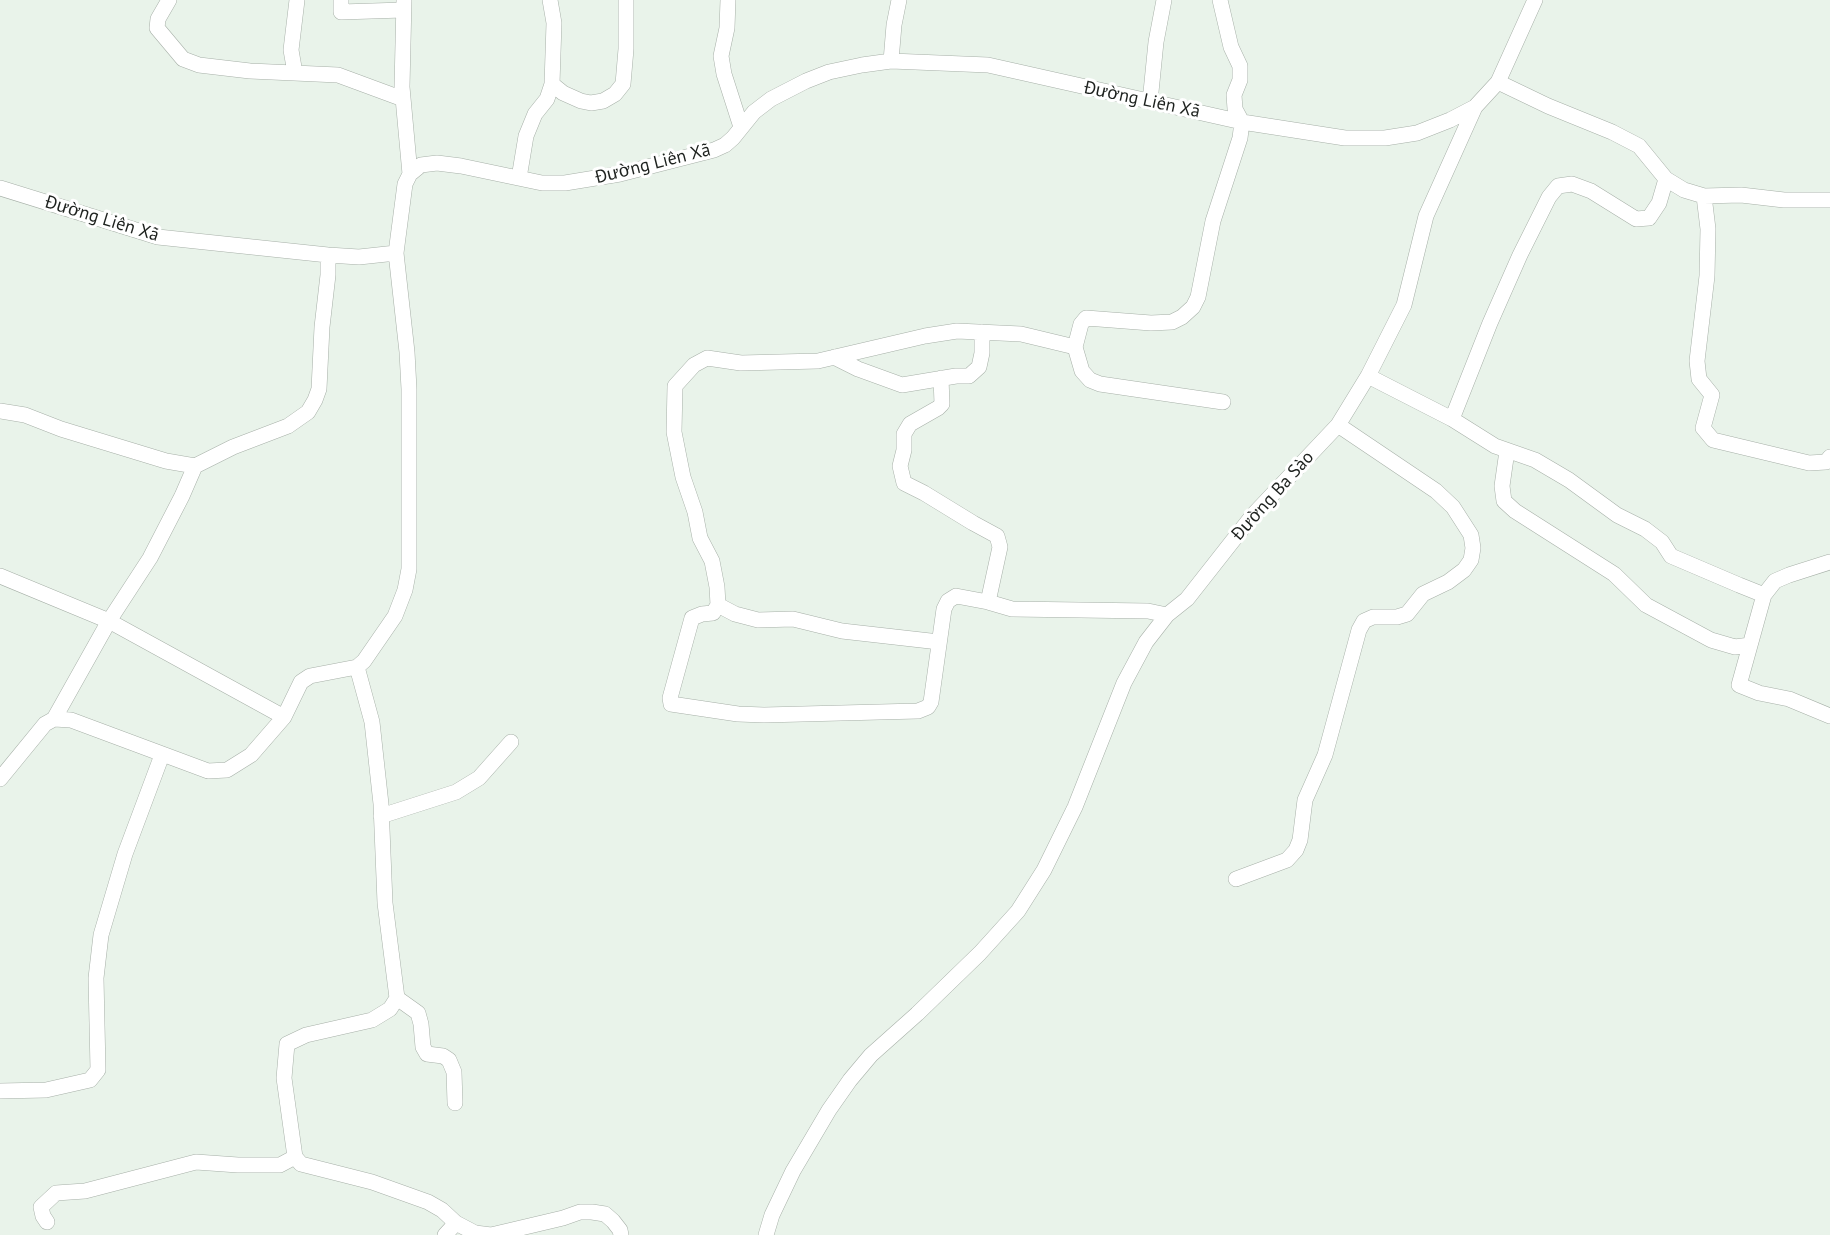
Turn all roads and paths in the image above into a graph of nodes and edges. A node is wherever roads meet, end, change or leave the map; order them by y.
1 (168, 0) edge
2 (297, 0) edge
3 (341, 0) edge
4 (550, 0) edge
5 (626, 0) edge
6 (728, 0) edge
7 (899, 0) edge
8 (1164, 0) edge
9 (1220, 0) edge
10 (1535, 0) edge
11 (404, 5) edge
12 (891, 61) junction
13 (295, 73) junction
14 (1498, 82) junction
15 (552, 84) junction
16 (403, 99) junction
17 (1150, 102) junction
18 (1475, 107) junction
19 (1242, 122) junction
20 (741, 127) junction
21 (410, 174) junction
22 (519, 178) junction
23 (1666, 179) junction
24 (0, 188) edge
25 (1704, 196) junction
26 (1830, 200) edge
27 (396, 253) junction
28 (328, 255) junction
29 (982, 332) junction
30 (1075, 347) junction
31 (834, 357) junction
32 (1368, 376) junction
33 (941, 378) junction
34 (1223, 402) dead end
35 (0, 411) edge
36 (1452, 419) junction
37 (1338, 425) junction
38 (1507, 451) junction
39 (1830, 457) edge
40 (195, 466) junction
41 (1830, 562) edge
42 (0, 576) edge
43 (1764, 594) junction
44 (988, 602) junction
45 (717, 605) junction
46 (1167, 615) junction
47 (109, 621) junction
48 (939, 642) junction
49 (1750, 645) junction
50 (357, 667) junction
51 (1830, 716) edge
52 (284, 717) junction
53 (54, 719) junction
54 (511, 742) dead end
55 (162, 755) junction
56 (0, 779) edge
57 (381, 816) junction
58 (1236, 879) dead end
59 (397, 998) junction
60 (0, 1091) edge
61 (455, 1103) dead end
62 (294, 1157) junction
63 (47, 1222) dead end
64 (456, 1223) junction
65 (445, 1235) edge
66 (621, 1235) edge
67 (766, 1235) edge

1 - 13 street
2 - 13 street
3 - 11 street
4 - 15 street
5 - 15 street
6 - 20 street
7 - 12 street
8 - 17 street
9 - 19 street
10 - 14 street, Đường Liên Xã
11 - 16 street
12 - 17 street, Đường Liên Xã
12 - 20 street, Đường Liên Xã
13 - 16 street
14 - 18 street, Đường Liên Xã
14 - 23 street
15 - 22 street
16 - 21 street
17 - 19 street, Đường Liên Xã
18 - 19 street, Đường Liên Xã
18 - 32 street, Đường Ba Sào
19 - 30 street
20 - 22 street, Đường Liên Xã
21 - 22 street, Đường Liên Xã
21 - 27 street
23 - 25 street
23 - 36 street
24 - 28 street, Đường Liên Xã
25 - 26 street
25 - 39 street
27 - 28 street, Đường Liên Xã
27 - 50 street
28 - 40 street
29 - 30 street
29 - 31 street
29 - 33 street
30 - 34 street
31 - 33 street
31 - 45 street
32 - 36 street
32 - 37 street, Đường Ba Sào
33 - 44 street
35 - 40 street
36 - 38 street
37 - 46 street, Đường Ba Sào
37 - 58 street
38 - 43 street
38 - 49 street
40 - 47 street
41 - 43 street
42 - 47 street
43 - 49 street
44 - 46 street
44 - 48 street
45 - 48 street
45 - 48 street
46 - 67 street, Đường Ba Sào
47 - 52 street
47 - 53 street
49 - 51 street
50 - 52 street
50 - 57 street
52 - 55 street
53 - 55 street
53 - 56 street
54 - 57 street
55 - 60 street
57 - 59 street
59 - 61 street
59 - 62 street
62 - 63 street
62 - 64 street
64 - 65 street
64 - 66 street

